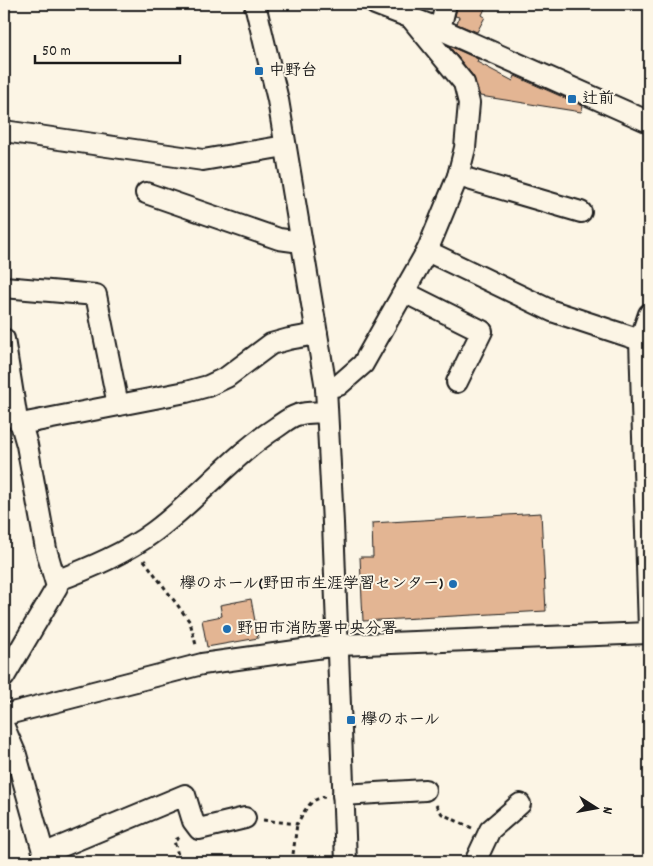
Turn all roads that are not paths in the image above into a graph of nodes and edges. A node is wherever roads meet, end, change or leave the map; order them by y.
1 (255, 4) edge
2 (375, 4) edge
3 (446, 4) edge
4 (410, 17) junction
5 (440, 29) junction
6 (649, 122) edge
7 (4, 131) edge
8 (285, 146) junction
9 (458, 176) junction
10 (146, 193) dead end
11 (581, 212) dead end
12 (301, 242) junction
13 (427, 250) junction
14 (4, 287) edge
15 (404, 292) junction
16 (649, 314) edge
17 (317, 334) junction
18 (4, 339) edge
19 (645, 341) edge
20 (457, 382) dead end
21 (326, 388) junction
22 (118, 405) junction
23 (327, 413) junction
24 (14, 423) edge
25 (647, 456) edge
26 (56, 581) junction
27 (649, 629) edge
28 (649, 633) edge
29 (338, 645) junction
30 (4, 677) edge
31 (4, 715) edge
32 (4, 727) edge
33 (425, 790) road end
34 (343, 795) junction
35 (520, 804) dead end
36 (244, 818) road end
37 (45, 858) edge
38 (346, 862) edge
39 (475, 862) edge

1 - 8 street
2 - 4 street
3 - 5 street
4 - 5 street
4 - 9 street
5 - 6 street
7 - 8 street
8 - 12 street
9 - 11 street
9 - 13 street
10 - 12 street
12 - 17 street
13 - 15 street
13 - 19 street
14 - 22 street
15 - 20 street
15 - 21 street
16 - 19 street
17 - 21 street
17 - 22 street
18 - 24 street
19 - 25 street
21 - 23 street
22 - 24 street
23 - 26 street
23 - 29 street
24 - 26 street
25 - 27 street
26 - 30 street
28 - 29 street
29 - 31 street
29 - 34 street
32 - 37 street
33 - 34 street
34 - 38 street
35 - 39 street
36 - 37 street

